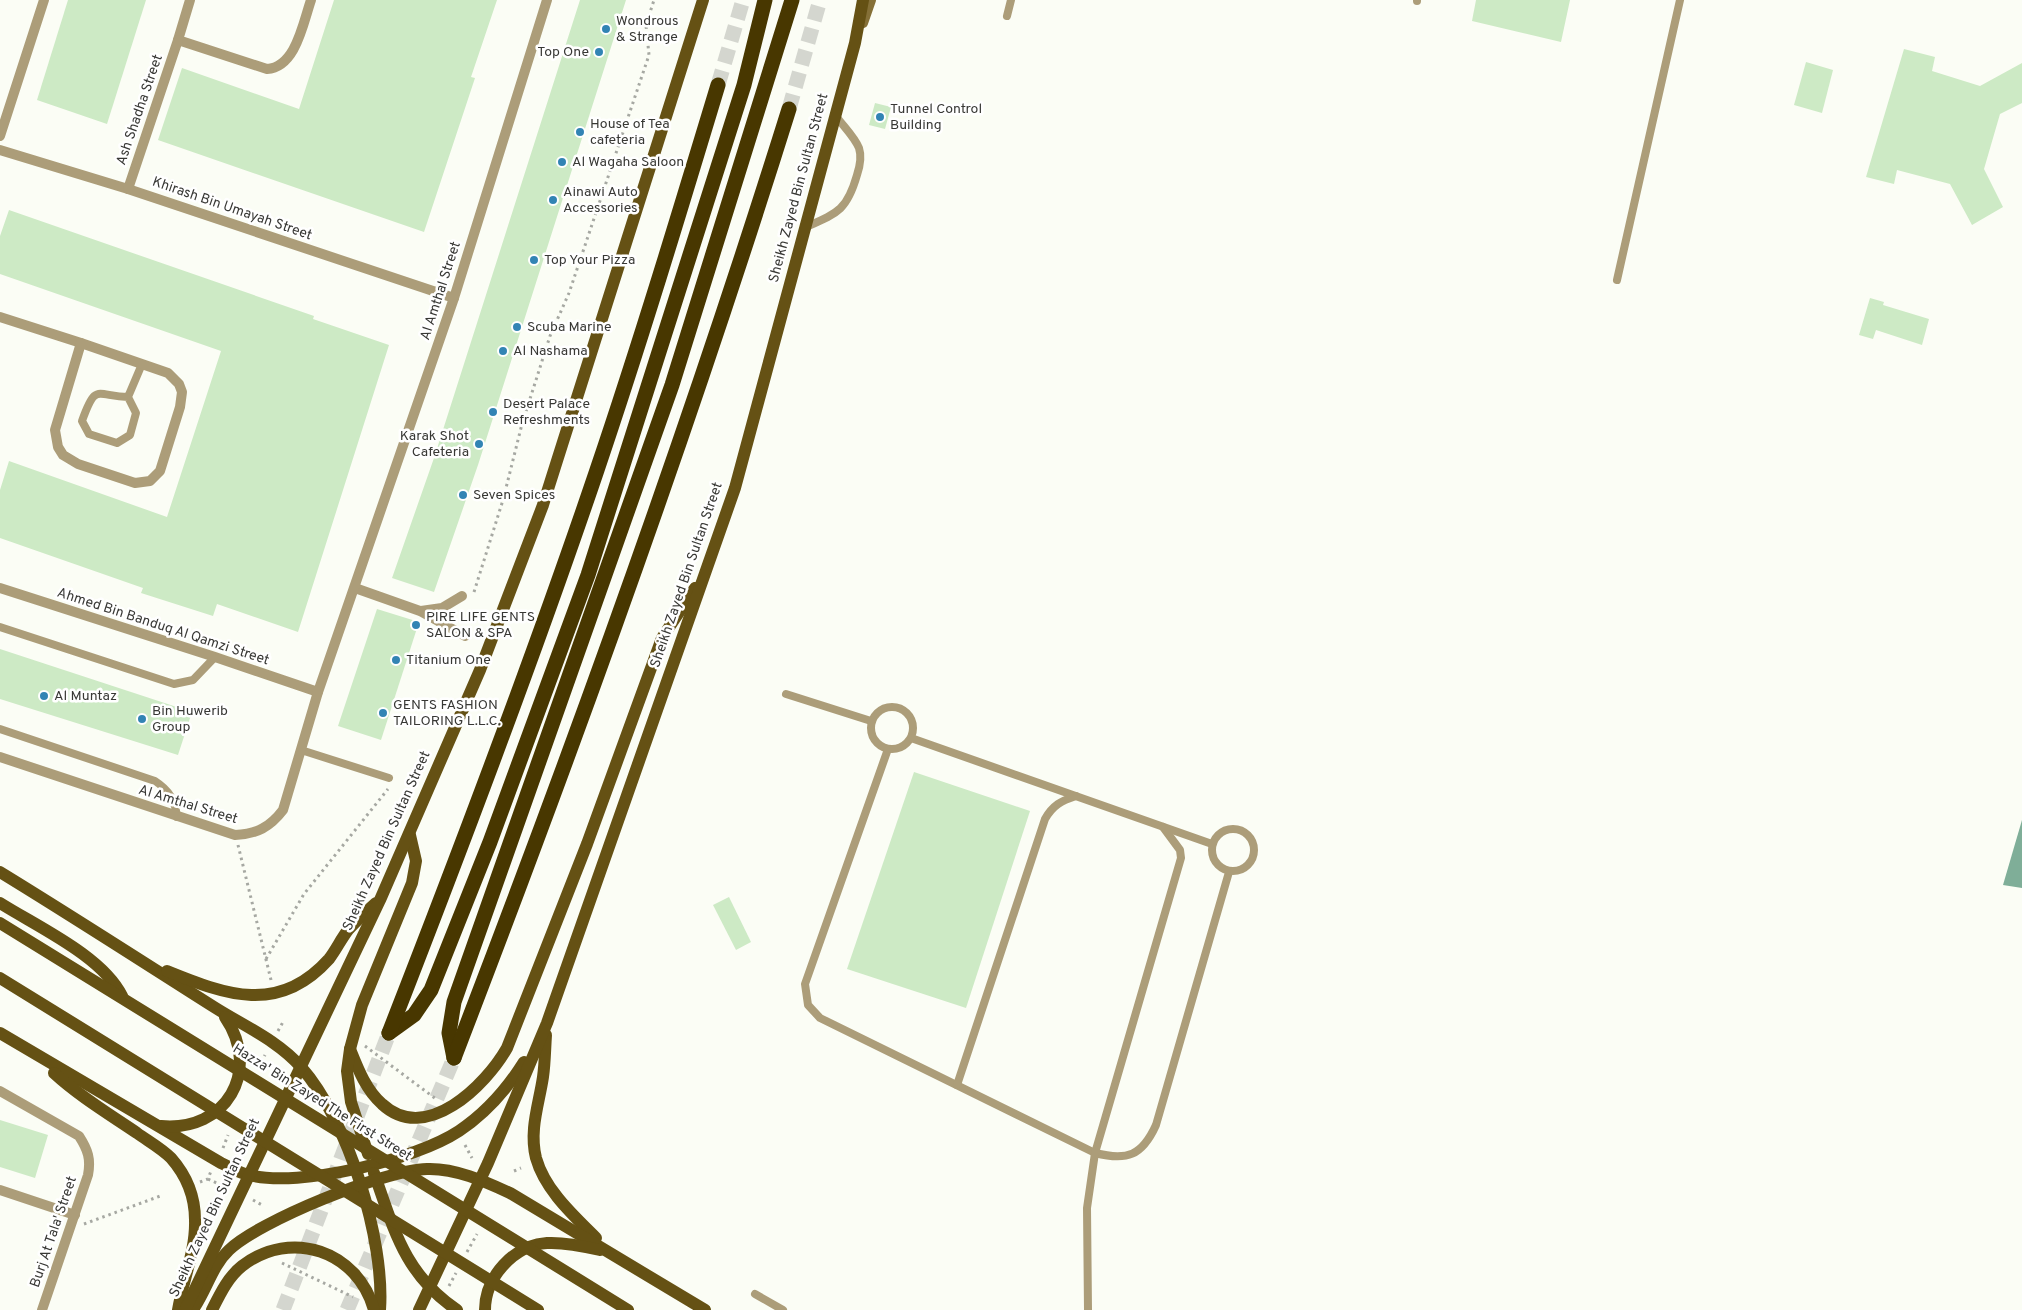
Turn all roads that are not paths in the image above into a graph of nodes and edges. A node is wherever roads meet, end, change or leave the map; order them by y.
1 (190, 0) edge
2 (311, 0) edge
3 (547, 0) edge
4 (703, 0) edge
5 (766, 0) edge
6 (792, 0) edge
7 (863, 0) edge
8 (871, 0) edge
9 (1011, 0) edge
10 (1680, 0) edge
11 (42, 1) edge
12 (1007, 16) dead end
13 (178, 40) junction
14 (855, 43) junction
15 (718, 85) tunnel mouth
16 (789, 108) tunnel mouth
17 (836, 116) junction
18 (0, 136) edge
19 (0, 150) edge
20 (128, 189) junction
21 (806, 227) junction
22 (1617, 280) dead end
23 (454, 298) junction
24 (0, 316) edge
25 (81, 343) junction
26 (142, 364) junction
27 (128, 397) junction
28 (706, 572) junction
29 (0, 588) edge
30 (355, 588) junction
31 (465, 595) road end
32 (420, 611) junction
33 (0, 627) edge
34 (466, 636) dead end
35 (215, 657) junction
36 (318, 692) junction
37 (786, 694) dead end
38 (871, 721) junction
39 (0, 729) edge
40 (911, 738) junction
41 (888, 749) junction
42 (301, 750) junction
43 (0, 757) edge
44 (389, 778) road end
45 (1076, 796) junction
46 (177, 817) junction
47 (1163, 827) junction
48 (410, 835) junction
49 (1212, 844) junction
50 (0, 872) edge
51 (1229, 872) junction
52 (380, 900) junction
53 (0, 903) edge
54 (0, 922) edge
55 (139, 959) junction
56 (0, 978) edge
57 (122, 996) junction
58 (223, 1013) junction
59 (547, 1023) junction
60 (0, 1033) edge
61 (350, 1049) junction
62 (36, 1056) junction
63 (300, 1066) junction
64 (957, 1085) junction
65 (0, 1091) edge
66 (156, 1126) junction
67 (1095, 1153) junction
68 (372, 1165) junction
69 (356, 1167) junction
70 (248, 1175) junction
71 (481, 1179) junction
72 (377, 1180) junction
73 (361, 1185) junction
74 (0, 1190) edge
75 (75, 1215) junction
76 (610, 1252) junction
77 (429, 1289) junction
78 (755, 1294) dead end
79 (42, 1310) edge
80 (178, 1310) edge
81 (185, 1310) edge
82 (192, 1310) edge
83 (212, 1310) edge
84 (374, 1310) edge
85 (380, 1310) edge
86 (419, 1310) edge
87 (457, 1310) edge
88 (485, 1310) edge
89 (538, 1310) edge
90 (628, 1310) edge
91 (705, 1310) edge
92 (783, 1310) edge
93 (1088, 1310) edge

1 - 13 street, Ash Shadha Street
2 - 13 street
3 - 23 street, Al Amthal Street
4 - 48 main road, Sheikh Zayed Bin Sultan Street
5 - 15 highway
6 - 16 highway
7 - 14 main road, Sheikh Zayed Bin Sultan Street
8 - 14 main road
9 - 12 lane
10 - 22 lane
11 - 18 street
13 - 20 street, Ash Shadha Street
14 - 17 main road, Sheikh Zayed Bin Sultan Street
17 - 21 main road, Sheikh Zayed Bin Sultan Street
17 - 21 lane
19 - 20 street, Khirash Bin Umayah Street
20 - 23 street, Khirash Bin Umayah Street
21 - 28 main road, Sheikh Zayed Bin Sultan Street
23 - 30 street, Al Amthal Street
24 - 25 street
25 - 26 street
25 - 26 street
26 - 27 lane
27 - 27 lane
28 - 59 main road, Sheikh Zayed Bin Sultan Street
28 - 61 main road
29 - 35 street, Ahmed Bin Banduq Al Qamzi Street
30 - 32 street
30 - 36 street, Al Amthal Street
31 - 32 street
32 - 34 street
33 - 35 lane
35 - 36 street, Ahmed Bin Banduq Al Qamzi Street
36 - 42 street, Al Amthal Street
37 - 38 lane
38 - 40 lane
38 - 41 lane
39 - 46 lane
40 - 41 lane
40 - 45 lane
41 - 64 lane
42 - 44 lane
42 - 46 street, Al Amthal Street
43 - 46 street, Al Amthal Street
45 - 47 lane
45 - 64 lane
47 - 49 lane
47 - 67 lane
48 - 52 main road, Sheikh Zayed Bin Sultan Street
48 - 61 main road
49 - 51 lane
49 - 51 lane
50 - 55 main road
51 - 67 lane
52 - 55 main road
52 - 63 main road, Sheikh Zayed Bin Sultan Street
53 - 57 main road
54 - 57 main road, Hazza' Bin Zayed The First Street, bridge
55 - 58 main road
56 - 89 main road, bridge
57 - 90 main road, Hazza' Bin Zayed The First Street, bridge
58 - 63 main road
58 - 66 main road
59 - 68 main road
59 - 71 main road, Sheikh Zayed Bin Sultan Street
59 - 76 main road
60 - 62 main road
61 - 68 main road
62 - 66 main road
62 - 80 main road
63 - 69 main road
63 - 70 main road, Sheikh Zayed Bin Sultan Street
64 - 67 lane
65 - 75 street, Burj At Tala' Street
66 - 70 main road
67 - 93 lane
68 - 69 main road
68 - 72 main road
69 - 70 main road
69 - 73 main road
70 - 81 main road, Sheikh Zayed Bin Sultan Street
71 - 72 main road
71 - 76 main road
71 - 77 main road, Sheikh Zayed Bin Sultan Street
72 - 73 main road
72 - 77 main road
73 - 82 main road
73 - 85 main road
74 - 75 street
75 - 79 street, Burj At Tala' Street
76 - 88 main road
76 - 91 main road
77 - 86 main road, Sheikh Zayed Bin Sultan Street
77 - 87 main road
78 - 92 lane
83 - 84 main road

